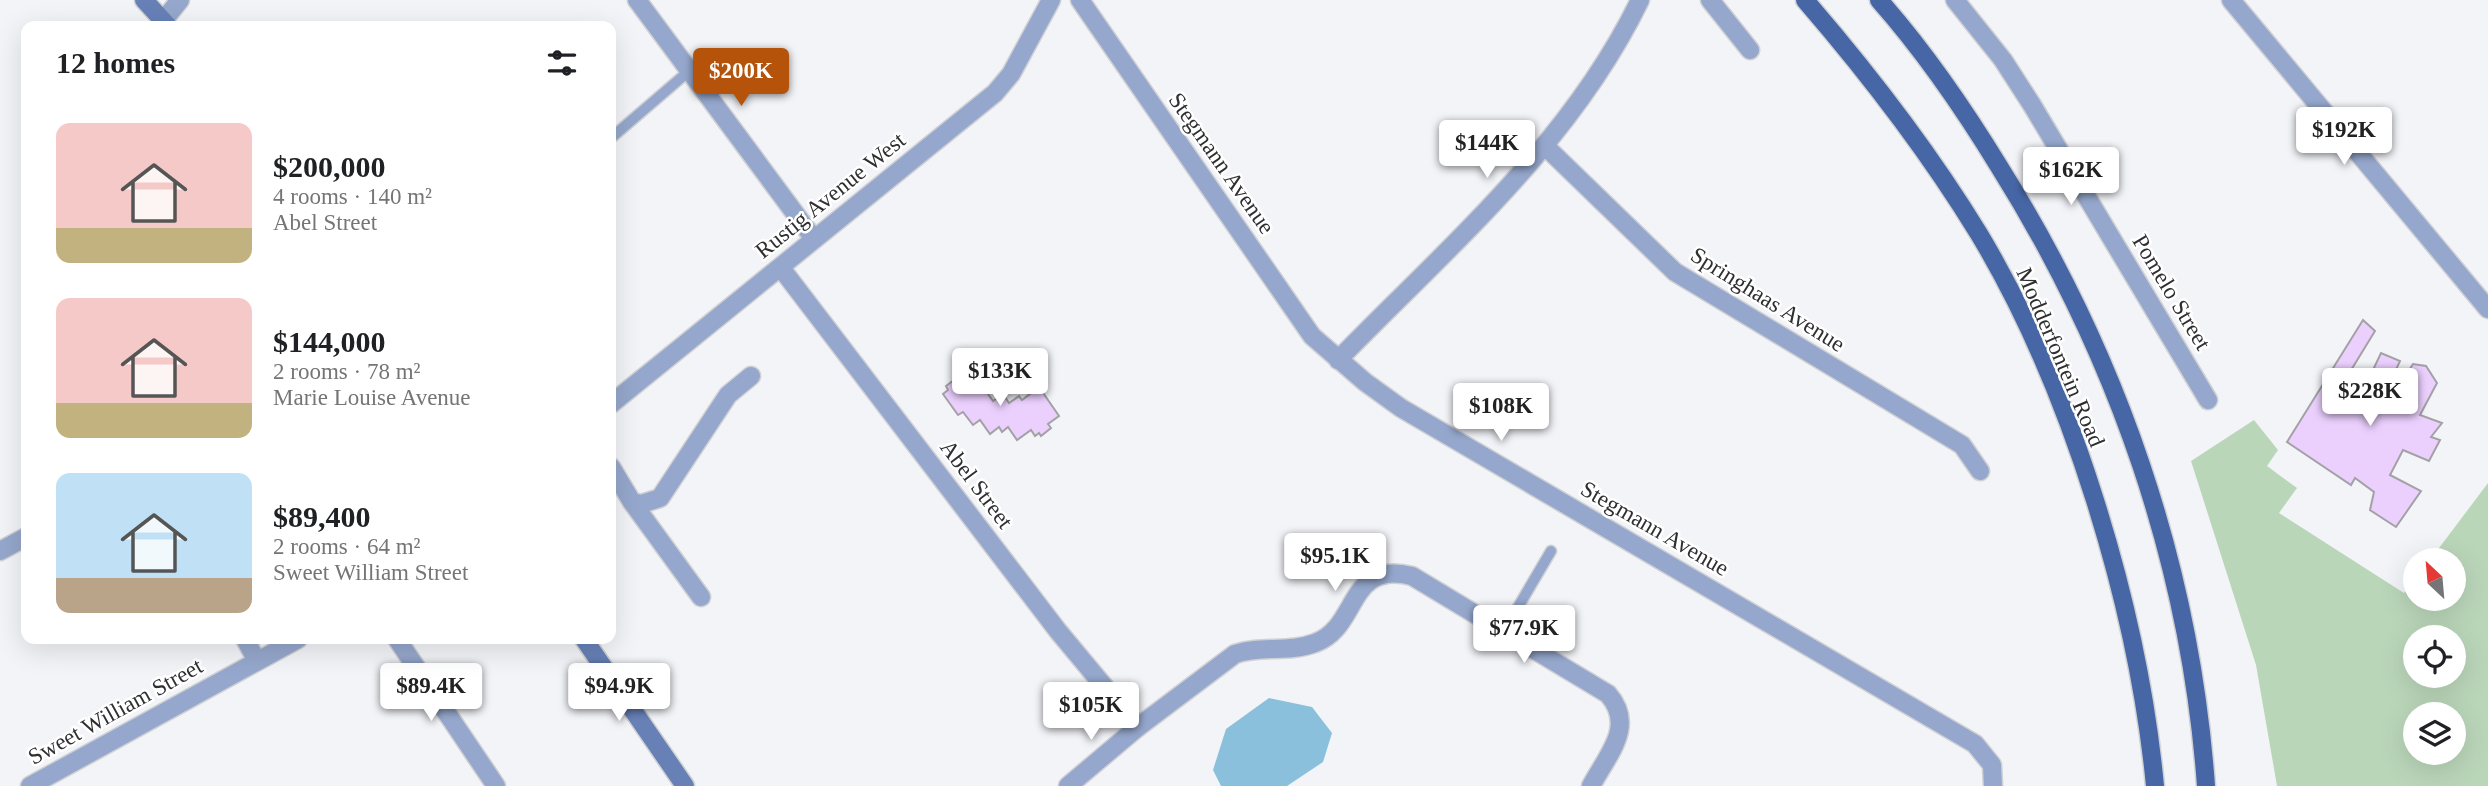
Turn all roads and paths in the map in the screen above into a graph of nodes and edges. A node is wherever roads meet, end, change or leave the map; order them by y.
1 (144, 0) edge
2 (180, 0) edge
3 (637, 0) edge
4 (1051, 0) edge
5 (1080, 0) edge
6 (1640, 0) edge
7 (1710, 0) edge
8 (1805, 0) edge
9 (1879, 0) edge
10 (1955, 0) edge
11 (2231, 0) edge
12 (163, 21) edge
13 (168, 21) edge
14 (1750, 50) dead end
15 (689, 71) junction
16 (616, 134) edge
17 (1546, 147) junction
18 (814, 239) junction
19 (781, 268) junction
20 (2488, 309) edge
21 (1338, 360) junction
22 (751, 376) dead end
23 (616, 400) edge
24 (2208, 400) dead end
25 (1980, 471) dead end
26 (616, 475) edge
27 (632, 502) junction
28 (21, 540) edge
29 (0, 551) edge
30 (1551, 551) dead end
31 (701, 597) dead end
32 (1504, 631) junction
33 (248, 644) edge
34 (289, 644) edge
35 (400, 644) edge
36 (587, 644) edge
37 (257, 661) junction
38 (1138, 727) junction
39 (1993, 782) edge
40 (493, 785) edge
41 (30, 786) edge
42 (685, 786) edge
43 (1068, 786) edge
44 (1591, 786) edge
45 (2155, 786) edge
46 (2206, 786) edge

1 - 12 street
2 - 13 street
3 - 15 street
4 - 18 street, Rustig Avenue West
5 - 21 street, Stegmann Avenue
6 - 17 street
7 - 14 street
8 - 45 main road, Modderfontein Road
9 - 46 main road, Modderfontein Road
10 - 24 street, Pomelo Street
11 - 20 street
15 - 16 lane
15 - 18 street
17 - 21 street
17 - 25 street, Springhaas Avenue
18 - 19 street, Rustig Avenue West
19 - 23 street, Rustig Avenue West
19 - 38 street, Abel Street
21 - 39 street, Stegmann Avenue
22 - 27 street
26 - 27 street
27 - 31 street
28 - 29 street
30 - 32 lane
32 - 38 street
32 - 44 street
33 - 37 street
34 - 37 street, Sweet William Street
35 - 40 street
36 - 42 street
37 - 41 street, Sweet William Street
38 - 43 street

